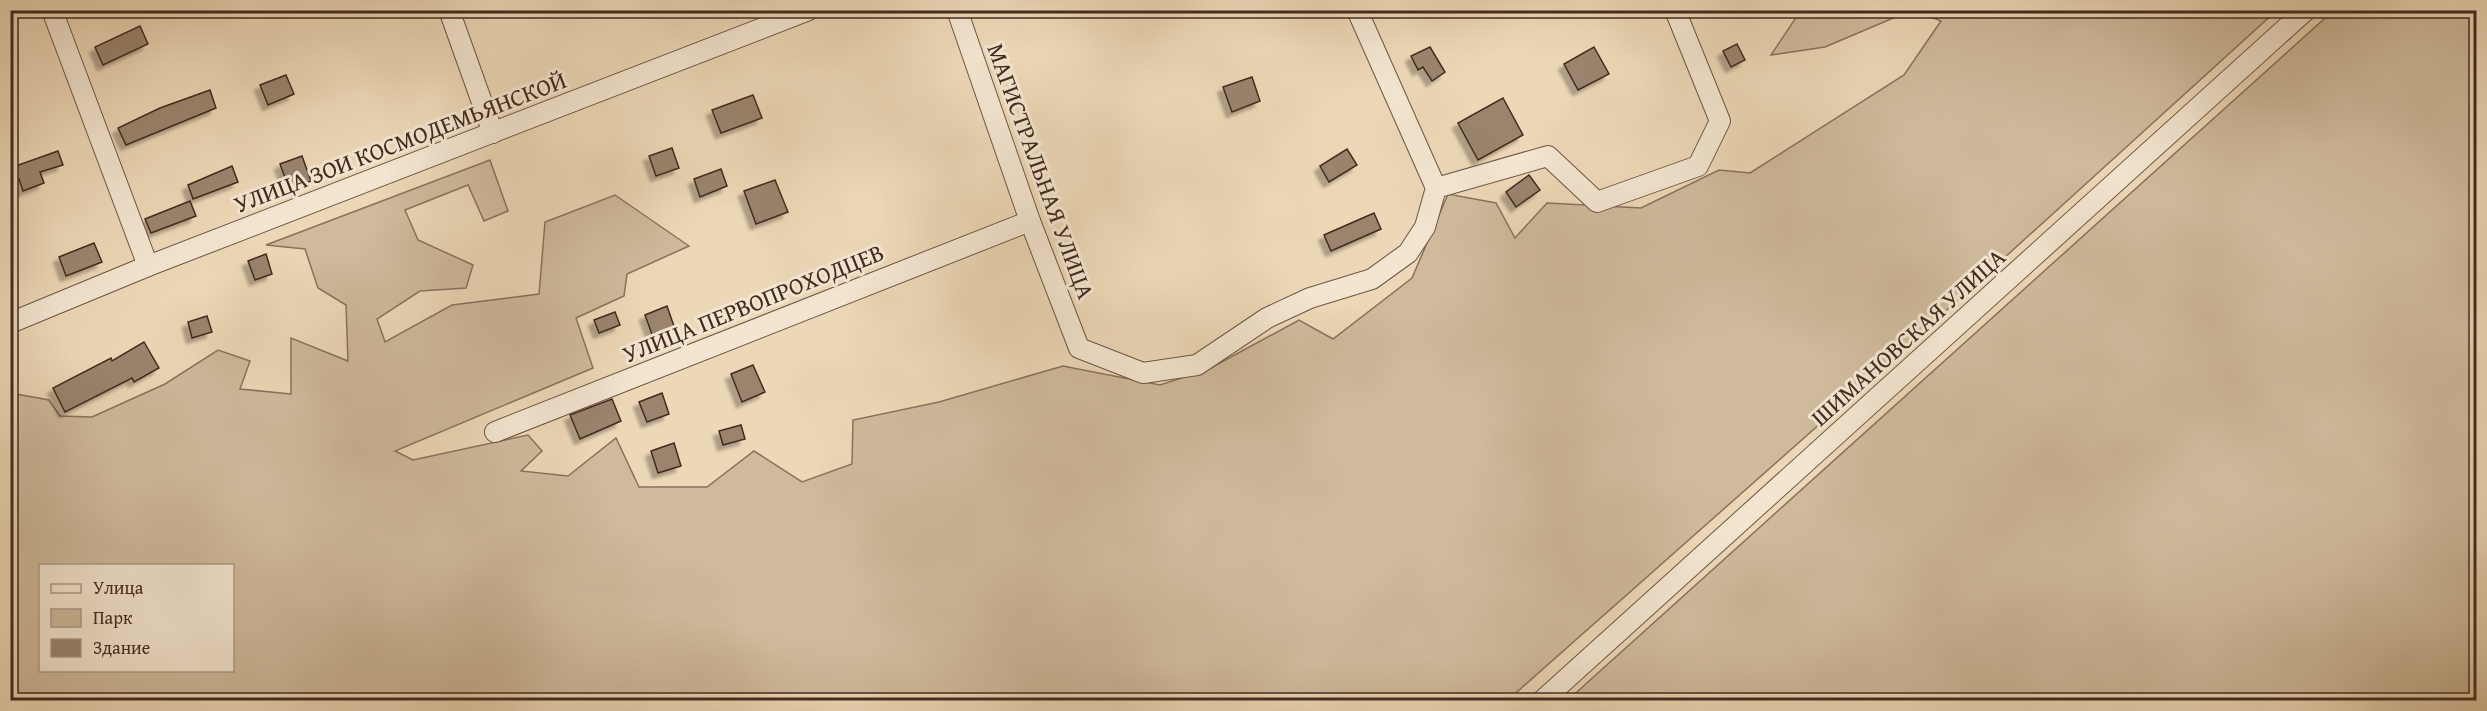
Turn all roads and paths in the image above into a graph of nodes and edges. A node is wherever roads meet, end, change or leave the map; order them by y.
1 (52, 10) edge
2 (449, 10) edge
3 (809, 10) edge
4 (957, 10) edge
5 (1357, 10) edge
6 (1675, 10) edge
7 (2306, 10) edge
8 (493, 133) junction
9 (1436, 188) junction
10 (1030, 221) junction
11 (148, 266) junction
12 (10, 323) edge
13 (495, 432) dead end
14 (1544, 700) edge

1 - 11 street
2 - 8 street
3 - 8 street, УЛИЦА ЗОИ КОСМОДЕМЬЯНСКОЙ
4 - 10 street, МАГИСТРАЛЬНАЯ УЛИЦА
5 - 9 street
6 - 9 street
7 - 14 street, ШИМАНОВСКАЯ УЛИЦА
8 - 11 street, УЛИЦА ЗОИ КОСМОДЕМЬЯНСКОЙ
9 - 10 street, МАГИСТРАЛЬНАЯ УЛИЦА
10 - 13 street, УЛИЦА ПЕРВОПРОХОДЦЕВ
11 - 12 street, УЛИЦА ЗОИ КОСМОДЕМЬЯНСКОЙ

